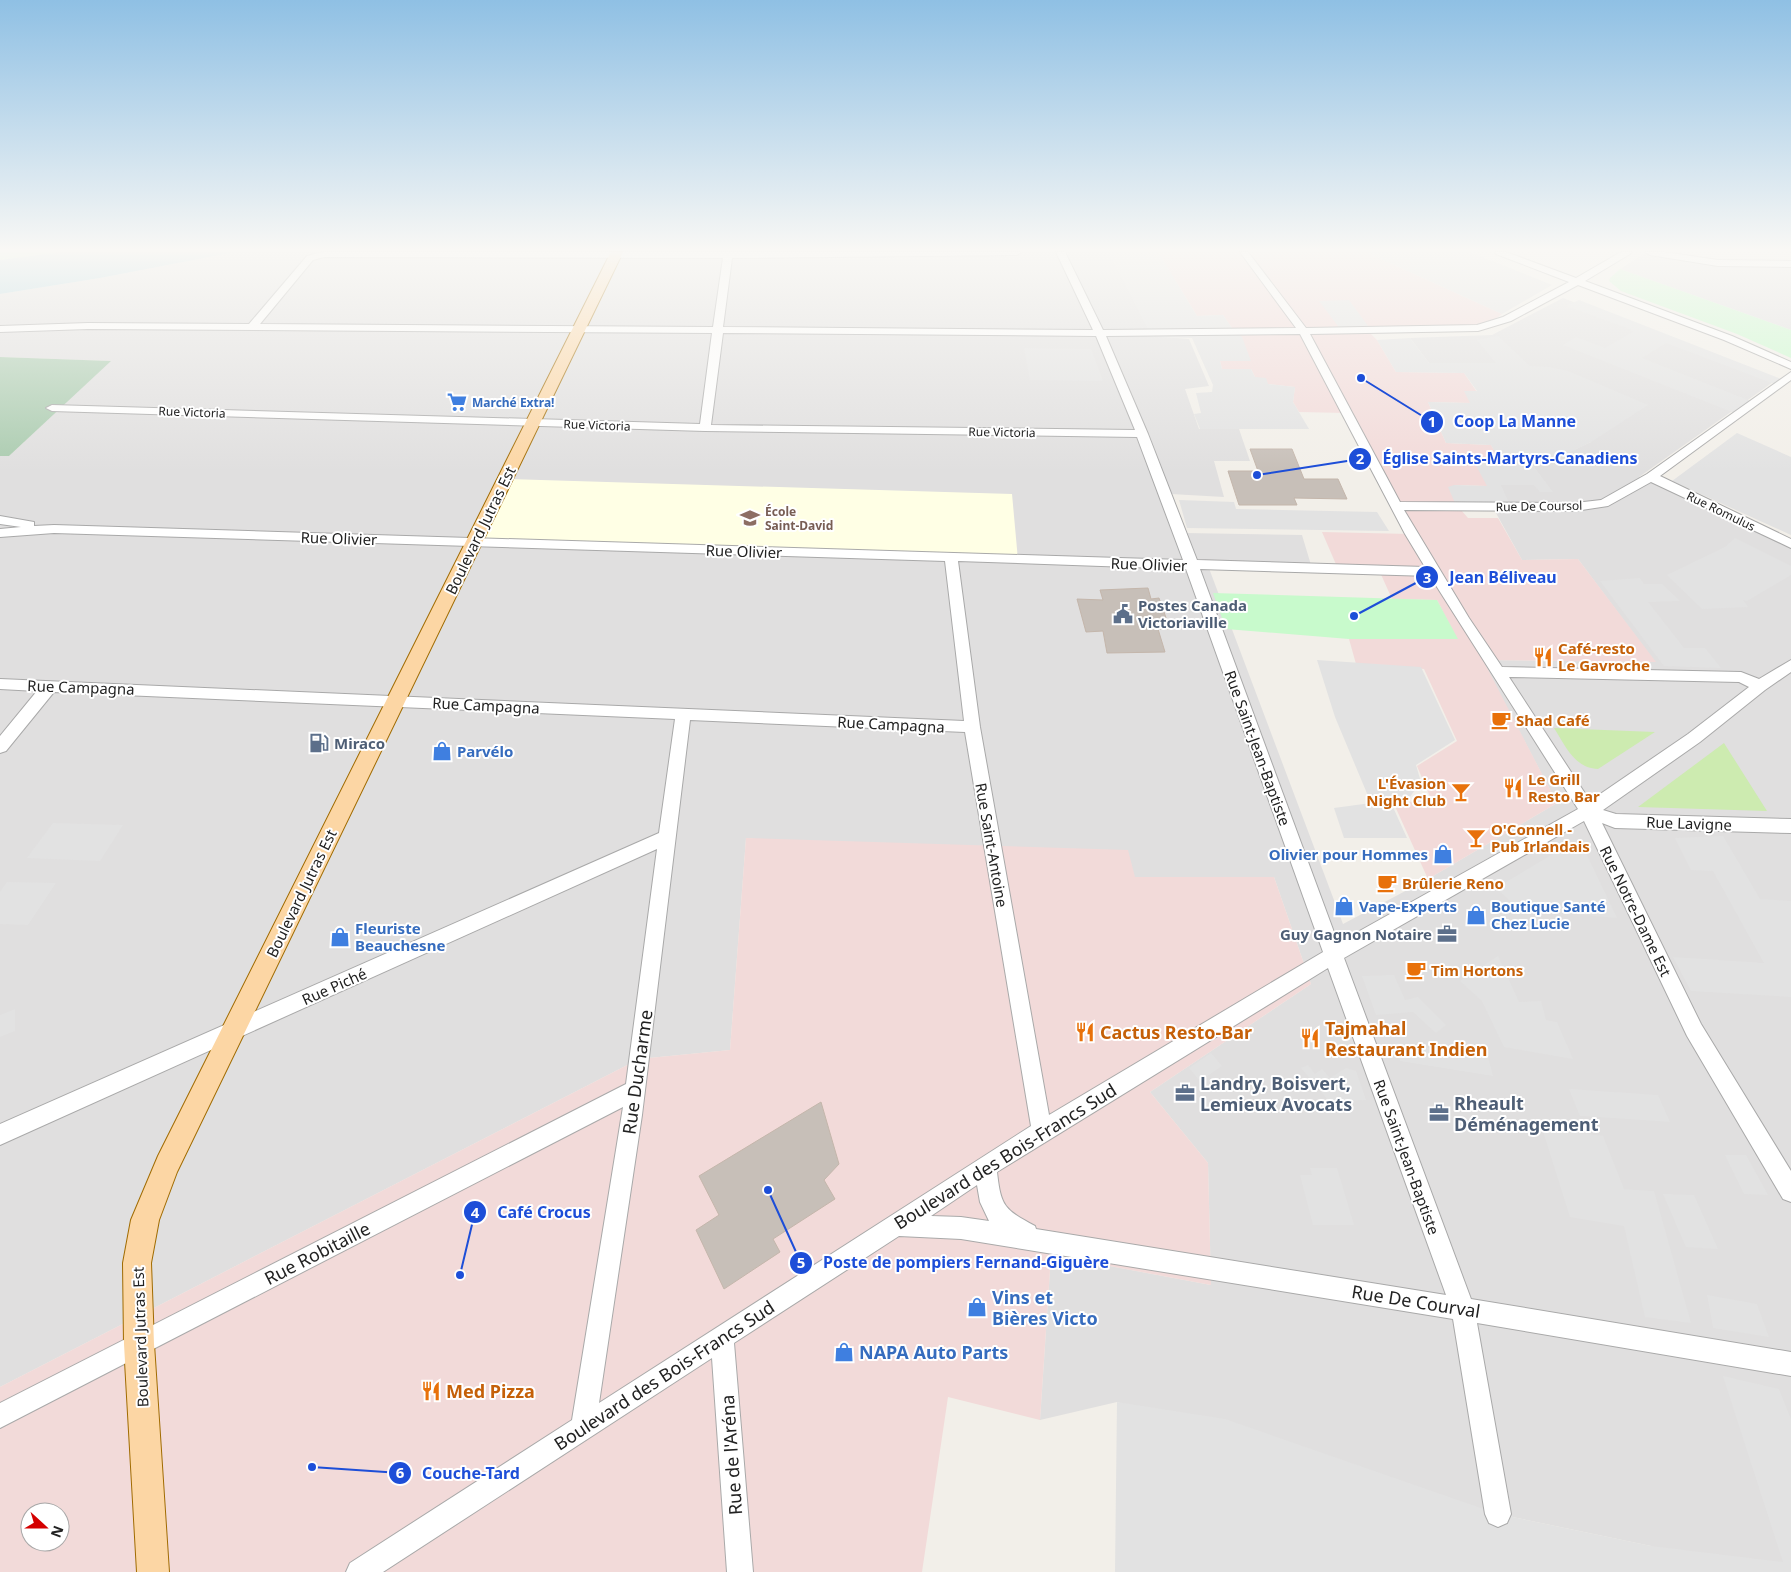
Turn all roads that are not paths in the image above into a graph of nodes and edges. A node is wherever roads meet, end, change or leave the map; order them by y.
1 (719, 325) edge
2 (1096, 325) edge
3 (1299, 325) edge
4 (1490, 325) edge
5 (1695, 325) edge
6 (252, 327) joint
7 (0, 328) edge
8 (579, 328) junction
9 (718, 330) junction
10 (1303, 331) junction
11 (1100, 333) junction
12 (1791, 366) edge
13 (1791, 375) edge
14 (52, 408) dead end
15 (532, 423) junction
16 (705, 428) junction
17 (1142, 434) junction
18 (1651, 478) junction
19 (1396, 506) junction
20 (0, 520) edge
21 (54, 529) junction
22 (0, 533) edge
23 (474, 543) junction
24 (1791, 544) edge
25 (951, 558) junction
26 (1190, 565) junction
27 (1434, 572) junction
28 (1498, 672) junction
29 (1788, 672) edge
30 (0, 684) edge
31 (50, 686) junction
32 (1760, 686) junction
33 (396, 700) junction
34 (683, 714) junction
35 (972, 727) junction
36 (0, 747) edge
37 (1588, 811) junction
38 (1791, 826) edge
39 (668, 837) junction
40 (1332, 955) junction
41 (233, 1031) junction
42 (635, 1090) junction
43 (1042, 1130) junction
44 (0, 1135) edge
45 (986, 1168) junction
46 (1791, 1190) edge
47 (895, 1225) junction
48 (1040, 1241) junction
49 (1463, 1309) junction
50 (722, 1337) junction
51 (139, 1344) junction
52 (1791, 1364) edge
53 (0, 1416) edge
54 (583, 1429) junction
55 (1498, 1514) dead end
56 (153, 1572) edge
57 (359, 1572) edge
58 (740, 1572) edge

1 - 9 street
2 - 11 street, Rue Saint-Jean-Baptiste
3 - 10 street, Rue Notre-Dame Est
4 - 10 street
5 - 12 street
6 - 7 street
6 - 8 street
8 - 9 street
8 - 15 main road, Boulevard Jutras Est
9 - 11 street
9 - 16 street
10 - 11 street
10 - 19 street, Rue Notre-Dame Est
11 - 17 street, Rue Saint-Jean-Baptiste
13 - 18 street, Rue De Coursol
14 - 15 street, Rue Victoria
15 - 16 street, Rue Victoria
15 - 23 main road, Boulevard Jutras Est
16 - 17 street, Rue Victoria
17 - 26 street, Rue Saint-Jean-Baptiste
18 - 19 street, Rue De Coursol
18 - 24 street, Rue Romulus
19 - 27 street, Rue Notre-Dame Est
20 - 21 street, Rue Olivier
21 - 22 street, Rue Olivier
21 - 23 street, Rue Olivier
23 - 25 street, Rue Olivier
23 - 33 main road, Boulevard Jutras Est
25 - 26 street, Rue Olivier
25 - 35 street, Rue Saint-Antoine
26 - 27 street, Rue Olivier
26 - 40 street, Rue Saint-Jean-Baptiste
27 - 28 street, Rue Notre-Dame Est
28 - 32 street
28 - 37 street, Rue Notre-Dame Est
29 - 32 street, Boulevard des Bois-Francs Sud
30 - 31 street, Rue Campagna
31 - 33 street, Rue Campagna
31 - 36 street
32 - 37 street, Boulevard des Bois-Francs Sud
33 - 34 street, Rue Campagna
33 - 41 main road, Boulevard Jutras Est
34 - 35 street, Rue Campagna
34 - 39 street, Rue Ducharme
35 - 43 street, Rue Saint-Antoine
37 - 38 street, Rue Lavigne
37 - 40 street, Boulevard des Bois-Francs Sud
37 - 46 street, Rue Notre-Dame Est
39 - 41 street, Rue Piché
39 - 42 street, Rue Ducharme
40 - 43 street, Boulevard des Bois-Francs Sud
40 - 49 street, Rue Saint-Jean-Baptiste
41 - 44 street, Rue Piché
41 - 51 main road, Boulevard Jutras Est
42 - 51 street, Rue Robitaille
42 - 54 street, Rue Ducharme
43 - 45 street, Boulevard des Bois-Francs Sud
45 - 47 street, Boulevard des Bois-Francs Sud
45 - 48 street, Rue De Courval
47 - 48 street, Rue De Courval
47 - 50 street, Boulevard des Bois-Francs Sud
48 - 49 street, Rue De Courval
49 - 52 street, Rue De Courval
49 - 55 street, Rue Saint-Jean-Baptiste
50 - 54 street, Boulevard des Bois-Francs Sud
50 - 58 street, Rue de l'Aréna
51 - 53 street, Rue Robitaille
51 - 56 main road, Boulevard Jutras Est
54 - 57 street, Boulevard des Bois-Francs Sud

